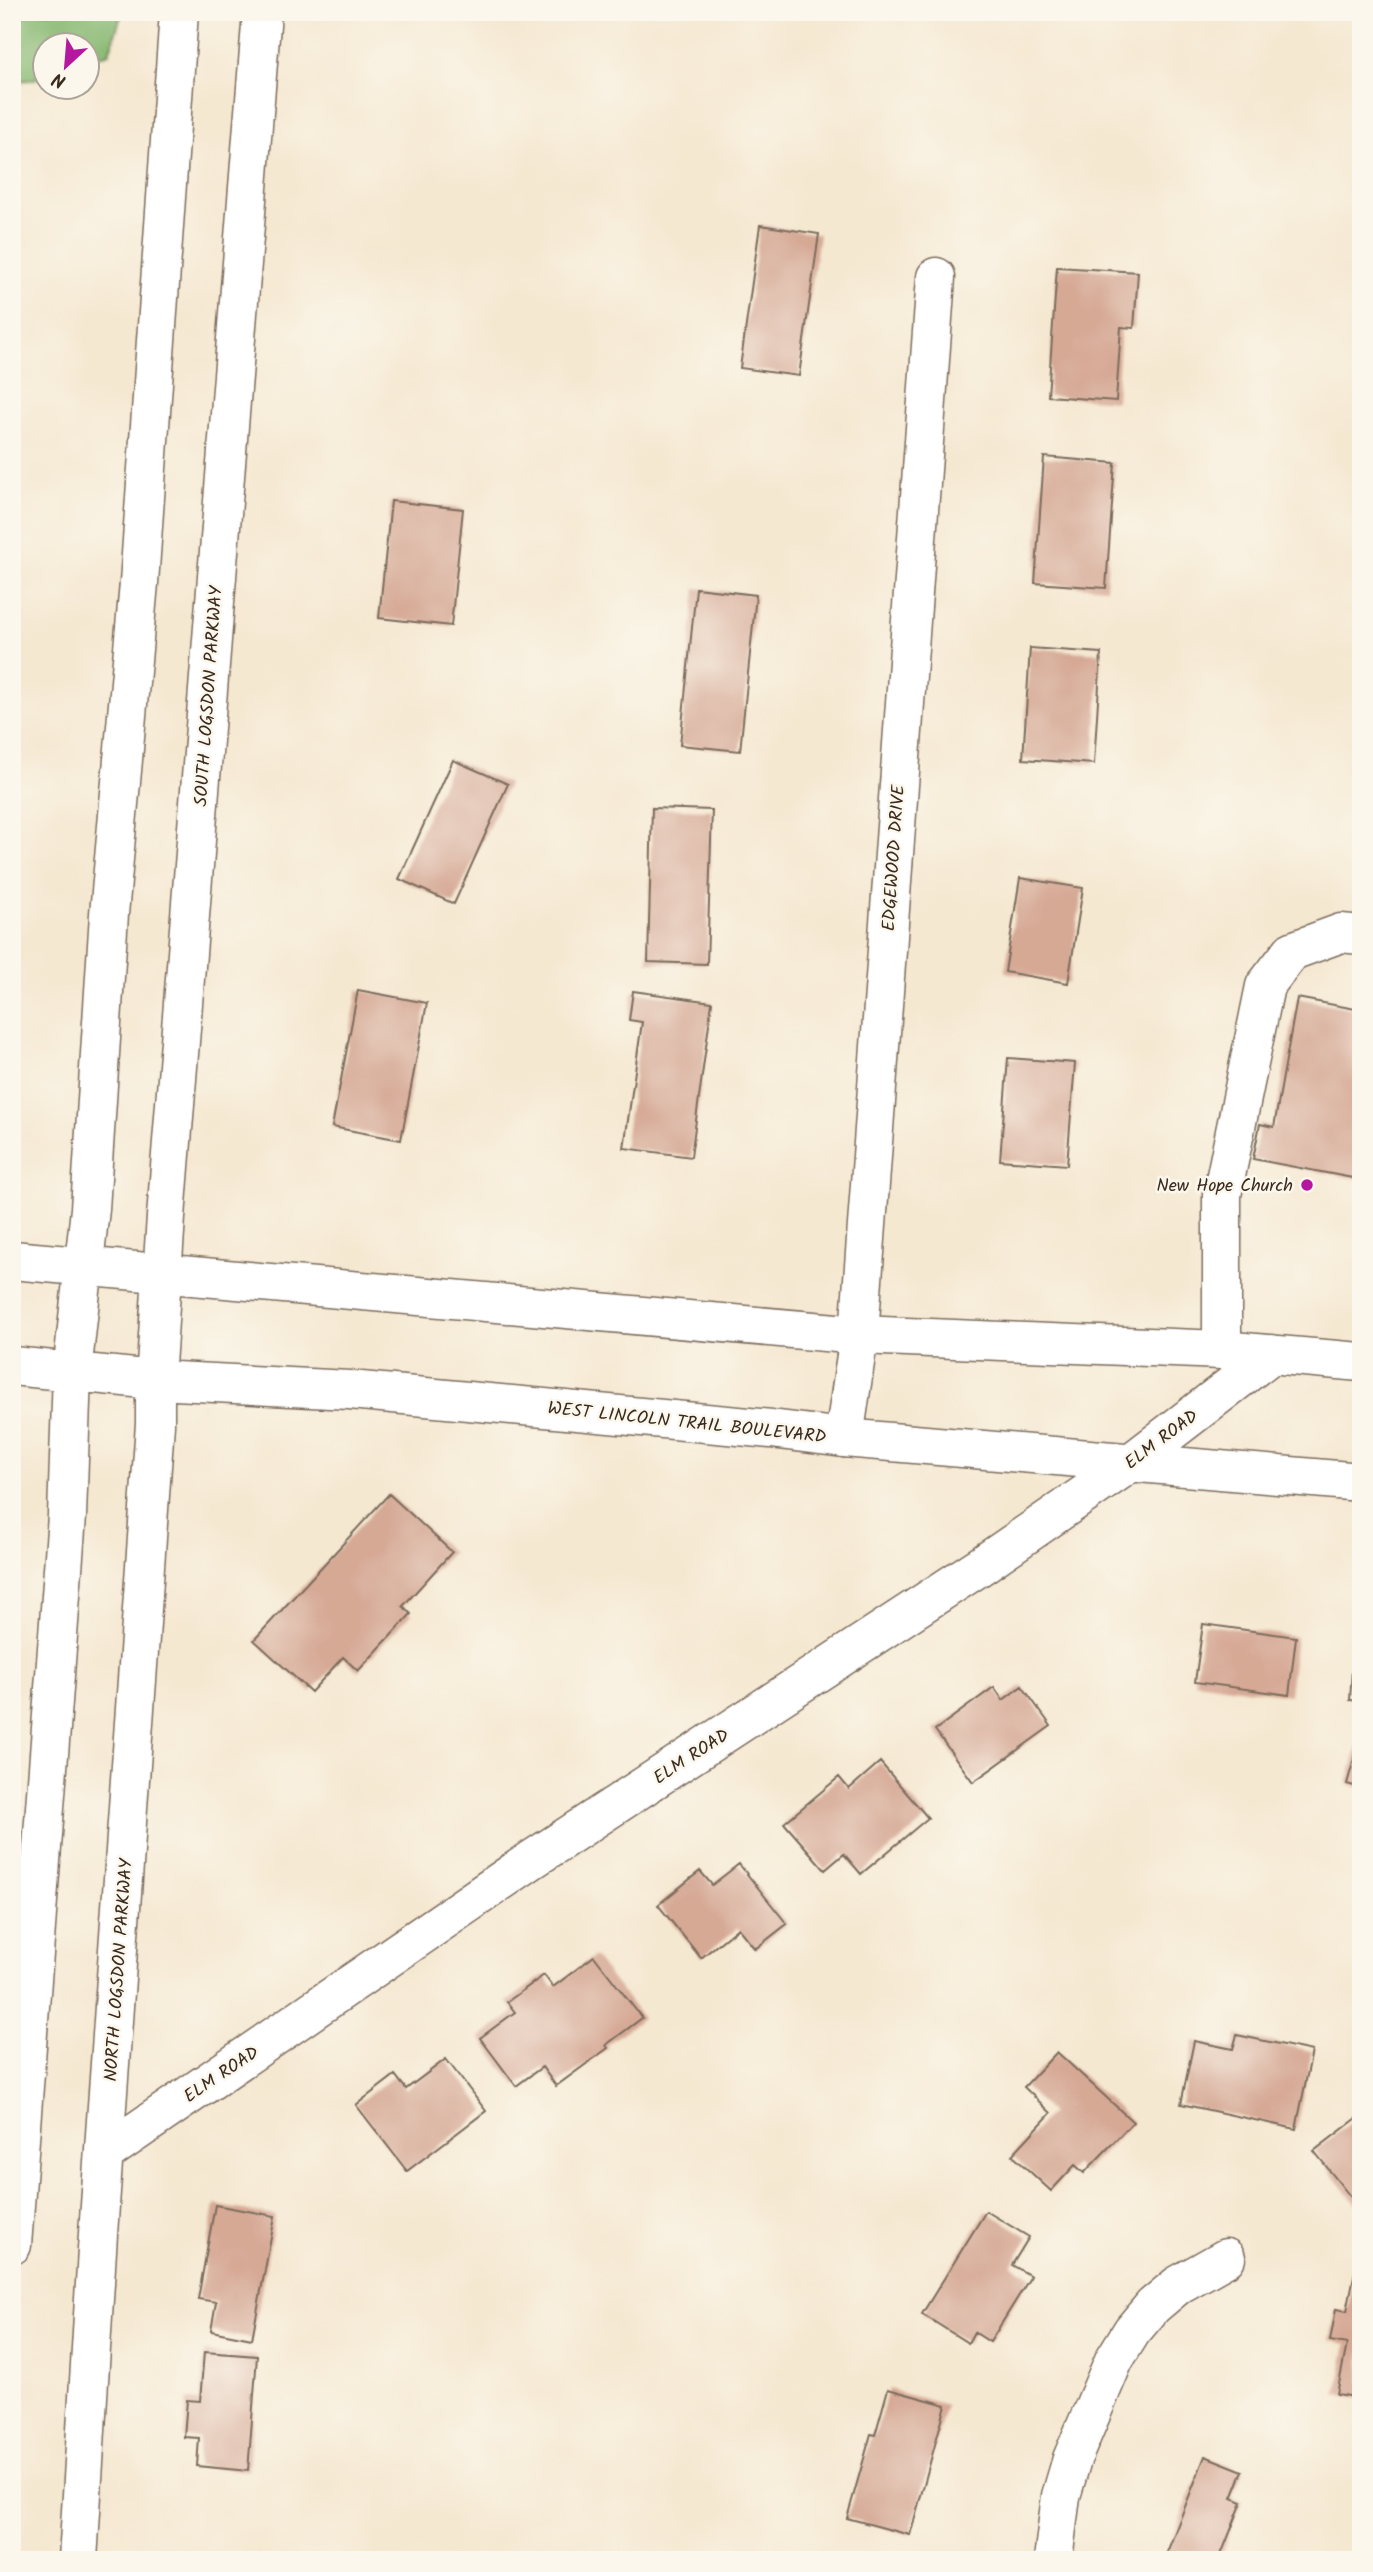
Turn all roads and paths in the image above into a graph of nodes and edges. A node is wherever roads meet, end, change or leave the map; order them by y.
1 (179, 12) edge
2 (262, 12) edge
3 (936, 277) dead end
4 (1361, 935) edge
5 (12, 1260) edge
6 (83, 1266) junction
7 (162, 1274) junction
8 (859, 1335) junction
9 (1222, 1350) junction
10 (1272, 1354) junction
11 (1361, 1362) edge
12 (12, 1366) edge
13 (72, 1373) junction
14 (155, 1380) junction
15 (844, 1438) junction
16 (1133, 1461) junction
17 (1361, 1482) edge
18 (105, 2153) junction
19 (13, 2231) edge
20 (1226, 2259) dead end
21 (78, 2560) edge
22 (1053, 2560) edge

1 - 6 main road
2 - 7 main road, SOUTH LOGSDON PARKWAY
3 - 8 main road, EDGEWOOD DRIVE
4 - 9 main road
5 - 6 main road
6 - 7 main road
6 - 13 main road
7 - 8 main road
7 - 14 main road, SOUTH LOGSDON PARKWAY
8 - 9 main road
8 - 15 main road, EDGEWOOD DRIVE
9 - 10 main road
10 - 11 main road
10 - 16 main road, ELM ROAD
12 - 13 main road, WEST LINCOLN TRAIL BOULEVARD
13 - 14 main road, WEST LINCOLN TRAIL BOULEVARD
13 - 19 main road
14 - 15 main road, WEST LINCOLN TRAIL BOULEVARD
14 - 18 main road, NORTH LOGSDON PARKWAY
15 - 16 main road, WEST LINCOLN TRAIL BOULEVARD
16 - 17 main road, WEST LINCOLN TRAIL BOULEVARD
16 - 18 main road, ELM ROAD
18 - 21 main road, NORTH LOGSDON PARKWAY
20 - 22 main road

